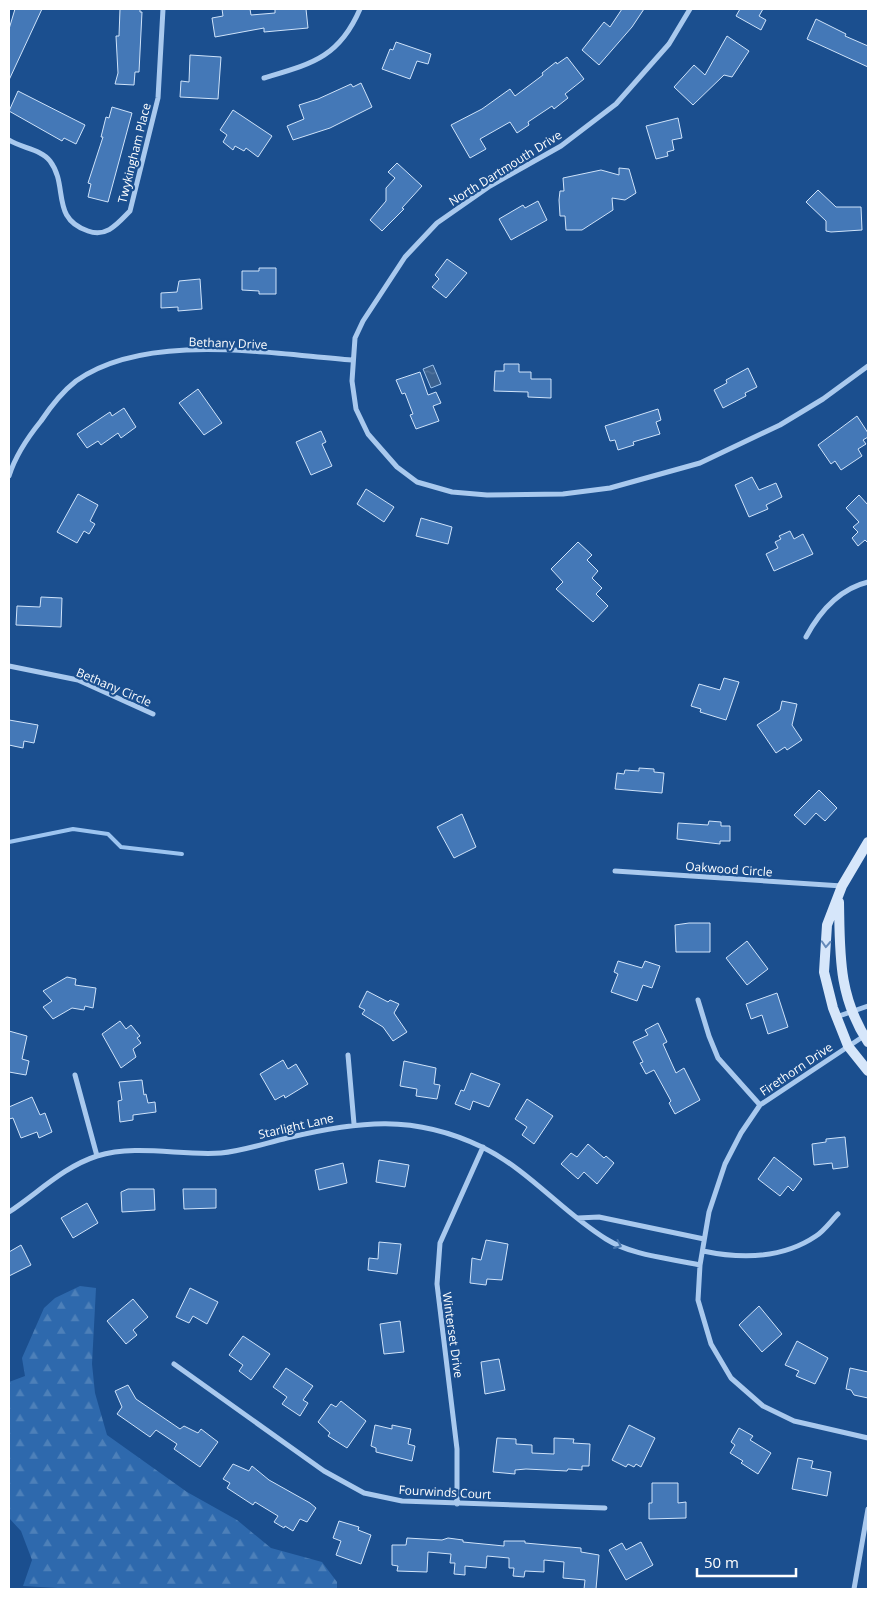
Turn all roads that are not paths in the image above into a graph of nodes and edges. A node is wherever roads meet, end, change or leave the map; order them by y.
1 (163, 9) edge
2 (360, 9) edge
3 (690, 9) edge
4 (264, 78) dead end
5 (9, 140) edge
6 (352, 360) junction
7 (868, 366) edge
8 (10, 467) edge
9 (9, 476) edge
10 (868, 582) edge
11 (806, 637) dead end
12 (9, 666) edge
13 (153, 714) dead end
14 (868, 842) edge
15 (615, 871) dead end
16 (842, 886) junction
17 (839, 898) junction
18 (698, 1000) dead end
19 (868, 1006) edge
20 (852, 1012) junction
21 (836, 1017) junction
22 (866, 1038) edge
23 (848, 1046) junction
24 (348, 1055) dead end
25 (868, 1071) edge
26 (75, 1075) dead end
27 (760, 1105) junction
28 (354, 1124) junction
29 (483, 1147) junction
30 (97, 1156) junction
31 (9, 1212) edge
32 (838, 1214) dead end
33 (578, 1218) junction
34 (704, 1238) junction
35 (703, 1251) junction
36 (700, 1265) junction
37 (174, 1364) dead end
38 (868, 1438) edge
39 (457, 1504) junction
40 (605, 1508) dead end
41 (868, 1509) edge
42 (854, 1589) edge

1 - 5 street, Twykingham Place
2 - 4 street
3 - 6 street, North Dartmouth Drive
6 - 7 street, North Dartmouth Drive
6 - 8 street, Bethany Drive
8 - 9 street, Bethany Drive
10 - 11 street
12 - 13 street, Bethany Circle
14 - 16 street
15 - 16 street, Oakwood Circle
16 - 17 street
17 - 20 street
17 -> 21 street
18 - 27 street
19 - 20 street
20 - 21 street
20 - 22 street
21 - 23 street
22 - 23 street, Firethorn Drive
23 - 25 street
23 - 27 street, Firethorn Drive
24 - 28 street
26 - 30 street
27 - 34 street, Firethorn Drive
28 - 29 street, Starlight Lane
28 - 30 street, Starlight Lane
29 - 33 street, Starlight Lane
29 - 39 street, Winterset Drive
30 - 31 street, Starlight Lane
32 - 35 street
33 - 34 street
33 -> 36 street, Starlight Lane
34 - 35 street, Firethorn Drive
35 - 36 street, Firethorn Drive
36 - 38 street, Firethorn Drive
37 - 39 street, Fourwinds Court
39 - 40 street, Fourwinds Court
41 - 42 street

